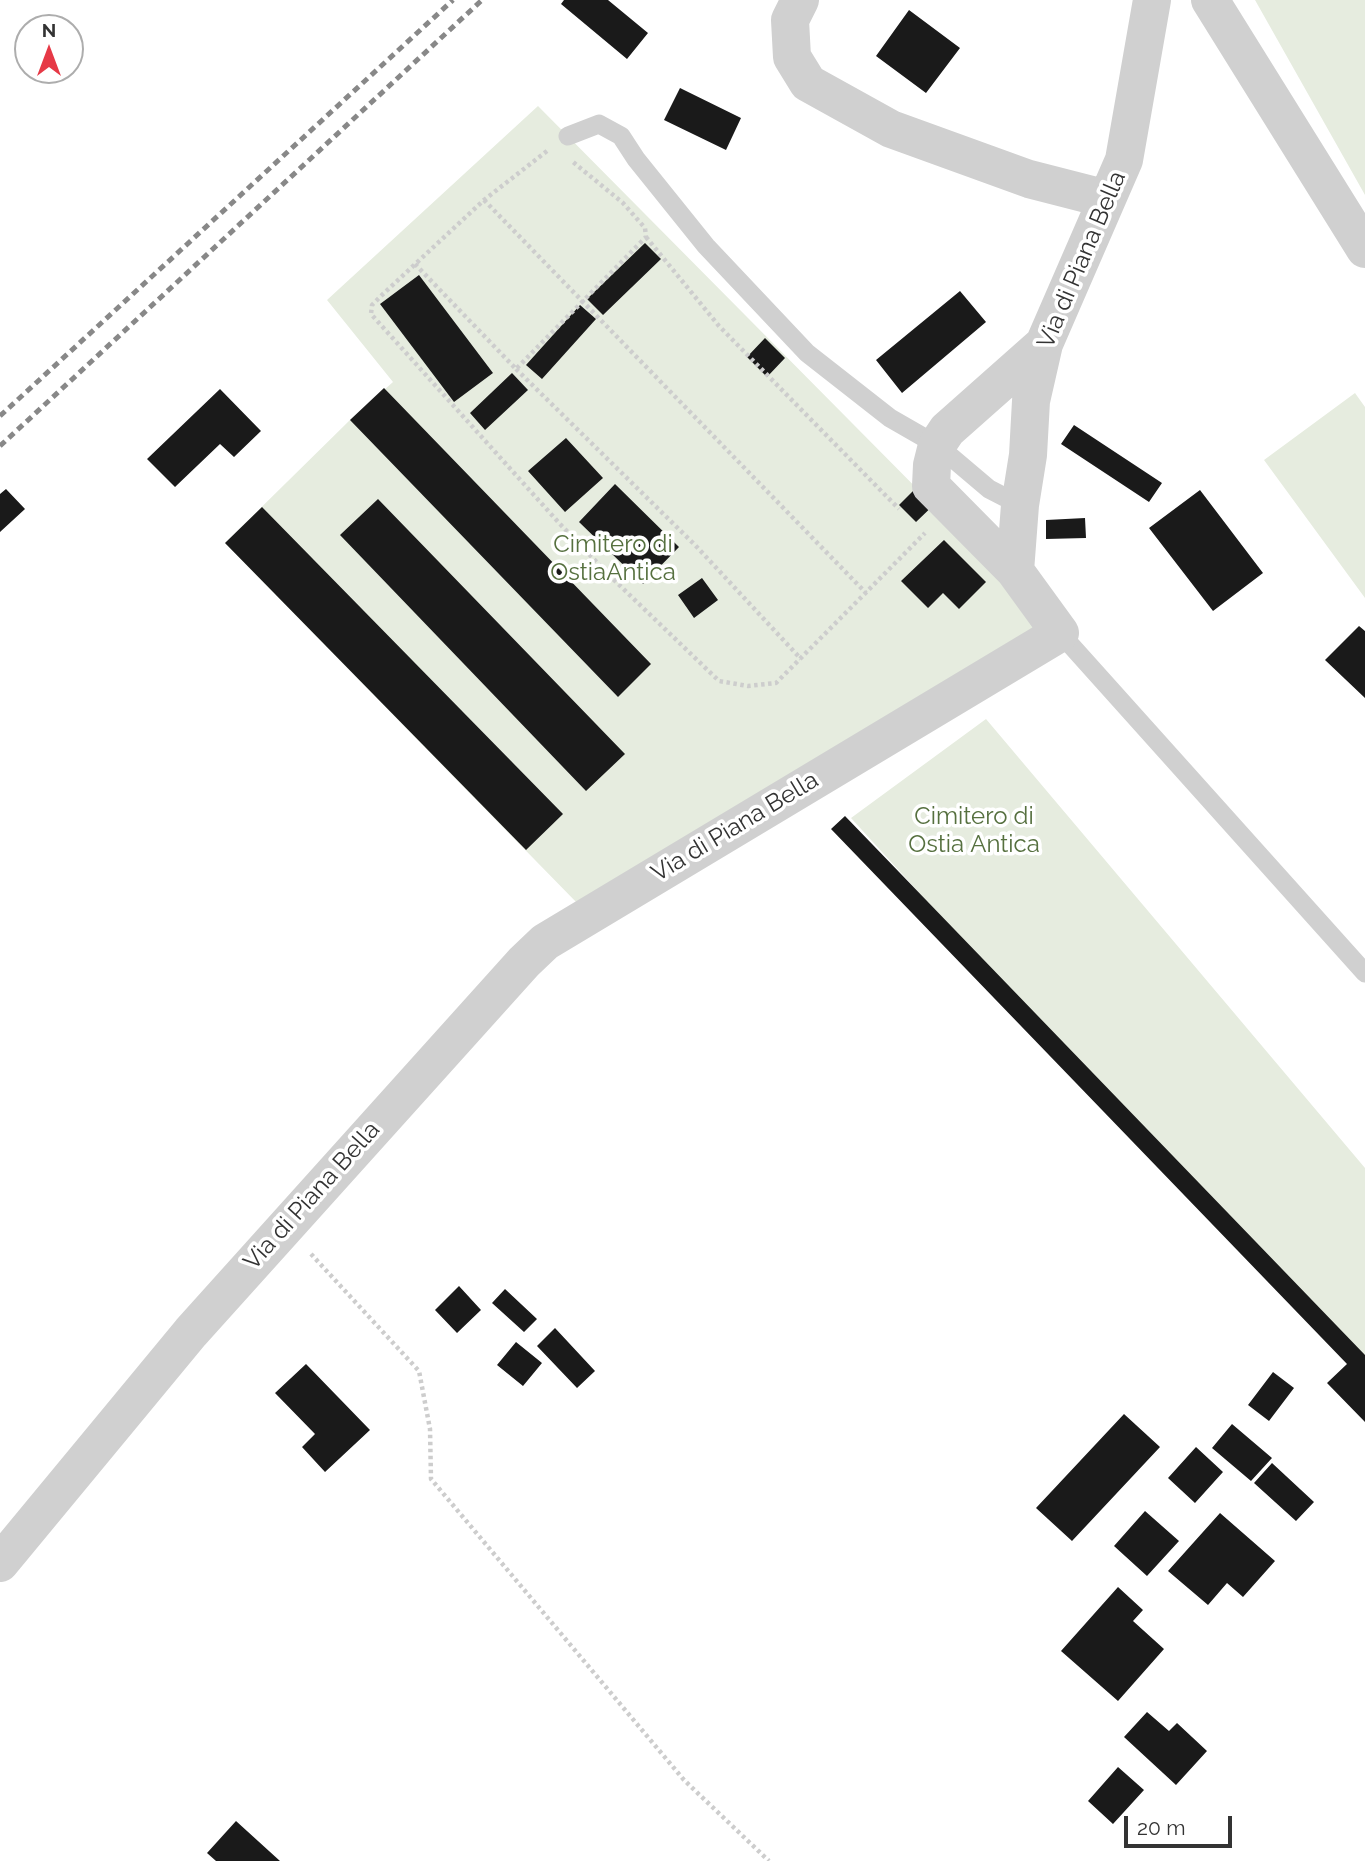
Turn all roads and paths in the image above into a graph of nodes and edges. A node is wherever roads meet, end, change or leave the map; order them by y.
1 (800, 0) edge
2 (1152, 0) edge
3 (1210, 0) edge
4 (561, 140) junction
5 (1107, 199) junction
6 (484, 200) junction
7 (646, 237) junction
8 (1365, 249) edge
9 (415, 264) junction
10 (583, 301) junction
11 (1044, 344) junction
12 (516, 369) junction
13 (937, 446) junction
14 (1020, 505) junction
15 (905, 515) dead end
16 (928, 515) junction
17 (1015, 570) junction
18 (866, 593) junction
19 (1060, 633) junction
20 (802, 659) junction
21 (1365, 972) edge
22 (285, 1226) junction
23 (0, 1563) edge
24 (769, 1861) edge

1 - 5 street
2 - 5 street, Via di Piana Bella
3 - 8 street
4 - 6 path
4 - 7 path
4 - 13 lane
5 - 11 street, Via di Piana Bella
6 - 9 path
6 - 10 path
7 - 10 path
7 - 15 path
9 - 12 path
9 - 20 path
10 - 12 path
10 - 18 path
11 - 13 street
11 - 14 street, Via di Piana Bella
12 - 20 path
13 - 14 lane
13 - 16 street
14 - 17 street, Via di Piana Bella
16 - 17 street
16 - 18 path
17 - 19 street
18 - 20 path
19 - 21 lane
19 - 22 street, Via di Piana Bella
22 - 23 street, Via di Piana Bella
22 - 24 path

